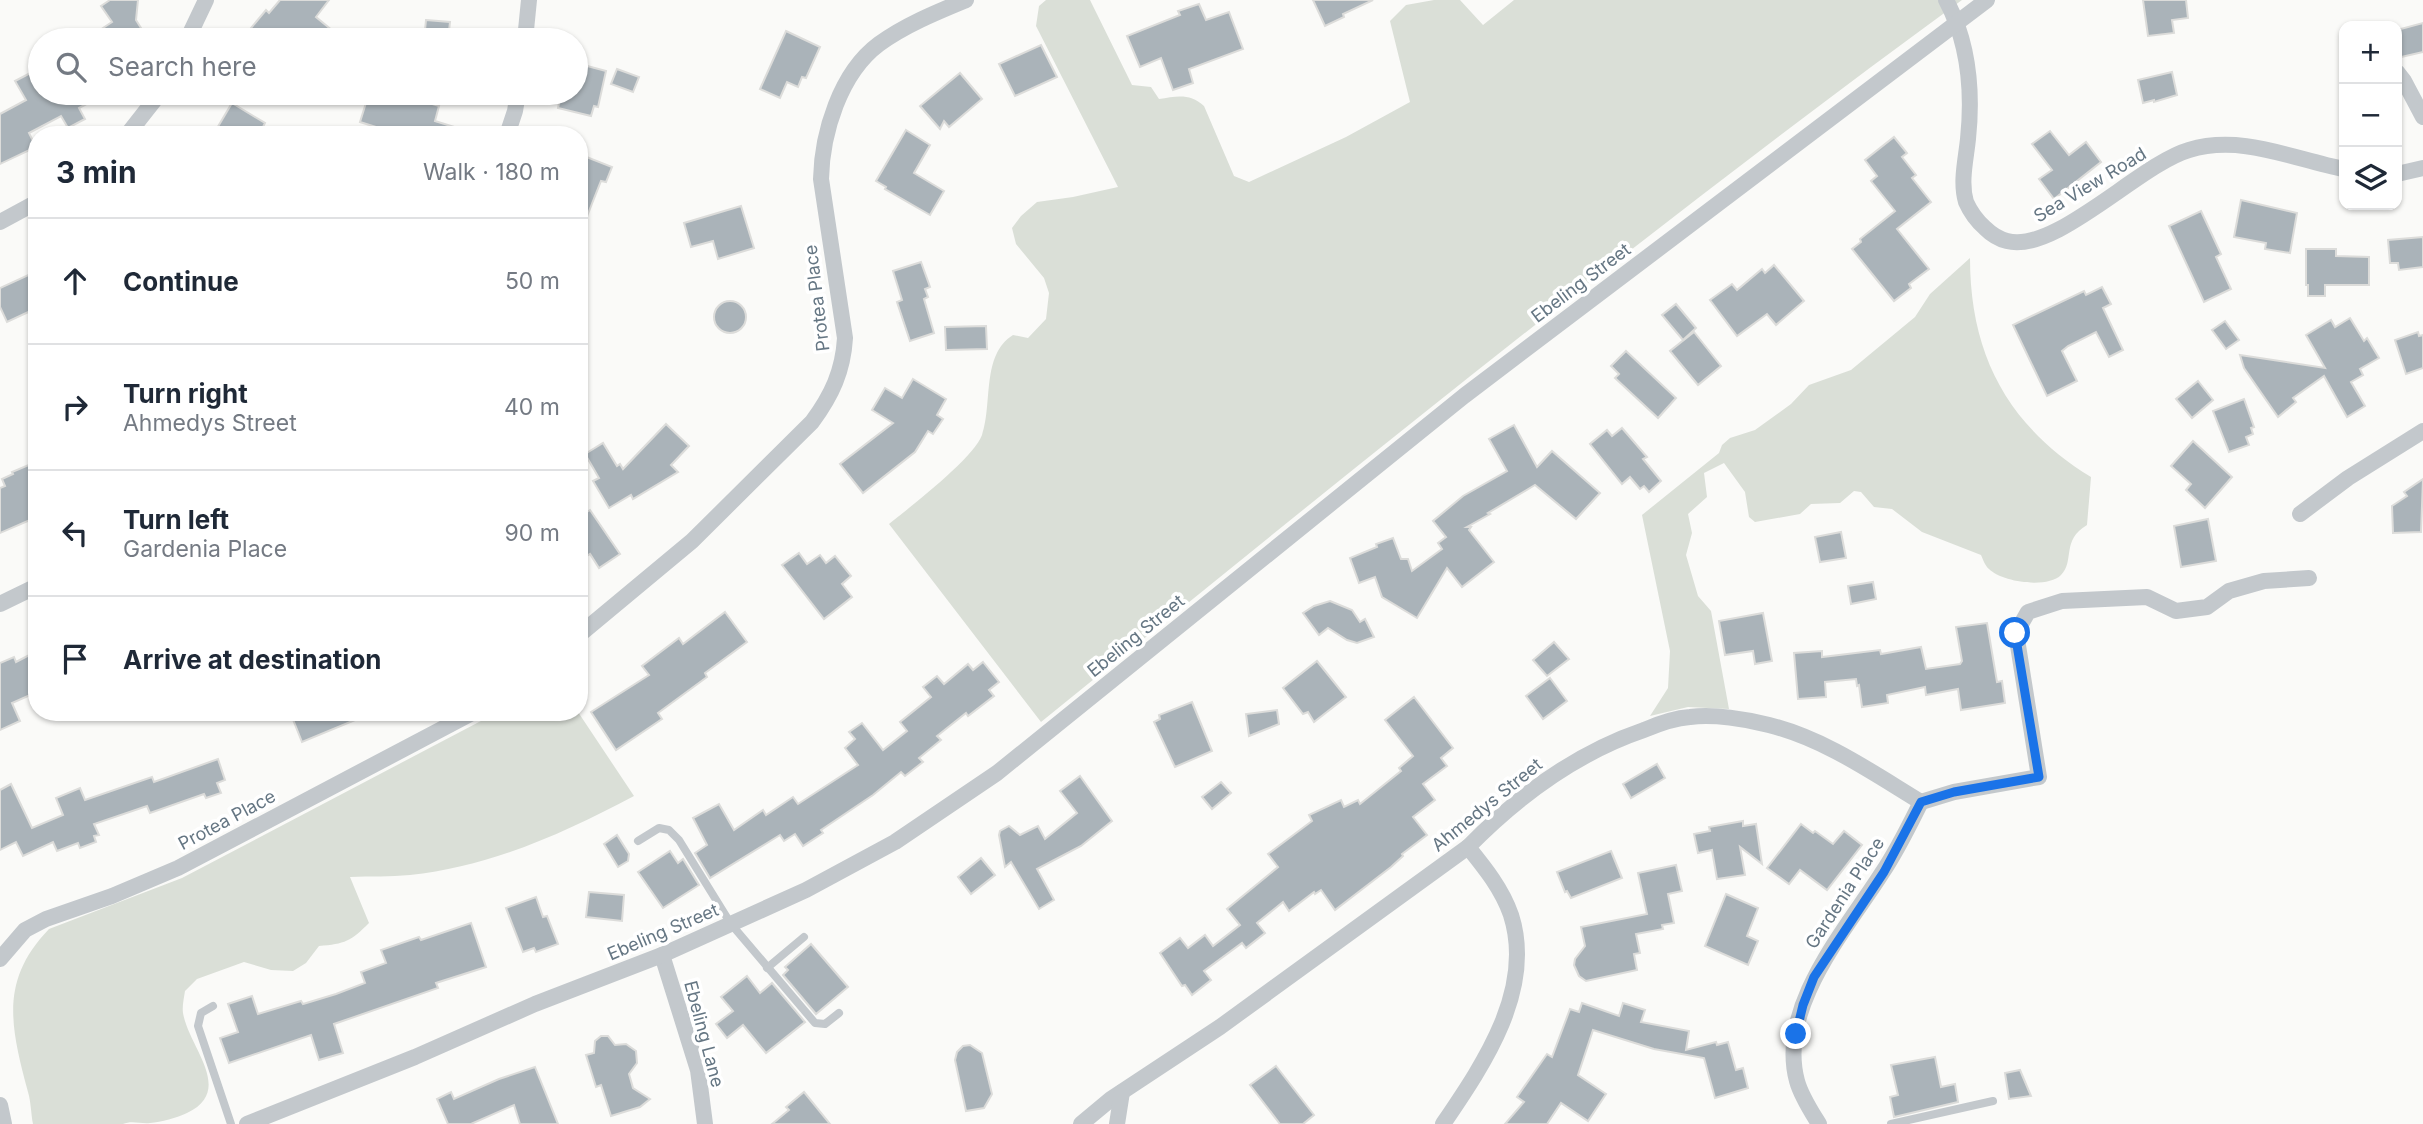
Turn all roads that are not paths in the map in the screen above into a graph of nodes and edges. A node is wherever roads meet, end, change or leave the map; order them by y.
1 (206, 0) edge
2 (529, 0) edge
3 (966, 0) edge
4 (1946, 0) edge
5 (1987, 0) edge
6 (1957, 20) junction
7 (193, 28) edge
8 (526, 28) edge
9 (2402, 78) edge
10 (151, 105) edge
11 (516, 105) edge
12 (2423, 117) edge
13 (134, 126) edge
14 (510, 126) edge
15 (2339, 168) edge
16 (2423, 168) edge
17 (2402, 173) edge
18 (28, 207) edge
19 (0, 222) edge
20 (2423, 431) edge
21 (2300, 514) dead end
22 (2309, 578) dead end
23 (28, 590) edge
24 (0, 604) edge
25 (588, 628) edge
26 (457, 721) edge
27 (1921, 802) junction
28 (638, 841) dead end
29 (1468, 847) junction
30 (731, 924) junction
31 (804, 937) dead end
32 (662, 955) junction
33 (0, 959) edge
34 (768, 968) junction
35 (213, 1006) dead end
36 (839, 1013) dead end
37 (1122, 1092) junction
38 (1993, 1101) dead end
39 (0, 1104) edge
40 (4, 1124) edge
41 (231, 1124) edge
42 (247, 1124) edge
43 (705, 1124) edge
44 (1081, 1124) edge
45 (1117, 1124) edge
46 (1443, 1124) edge
47 (1819, 1124) edge
48 (1891, 1124) edge

1 - 7 street
2 - 8 street
3 - 25 street, Protea Place
4 - 6 street, Sea View Road
5 - 6 street, Ebeling Street
6 - 15 street, Sea View Road
6 - 30 street, Ebeling Street
9 - 12 street
10 - 13 street
11 - 14 street
16 - 17 street
18 - 19 street
20 - 21 street
22 - 27 street
23 - 24 street
26 - 33 street, Protea Place
27 - 29 street, Ahmedys Street
27 - 47 street, Gardenia Place
28 - 30 lane
29 - 37 street, Ahmedys Street
29 - 46 street
30 - 32 street, Ebeling Street
30 - 34 lane
31 - 34 lane
32 - 42 street, Ebeling Street
32 - 43 street, Ebeling Lane
34 - 36 lane
35 - 41 lane
37 - 44 street, Ahmedys Street
37 - 45 street
38 - 48 lane
39 - 40 street

